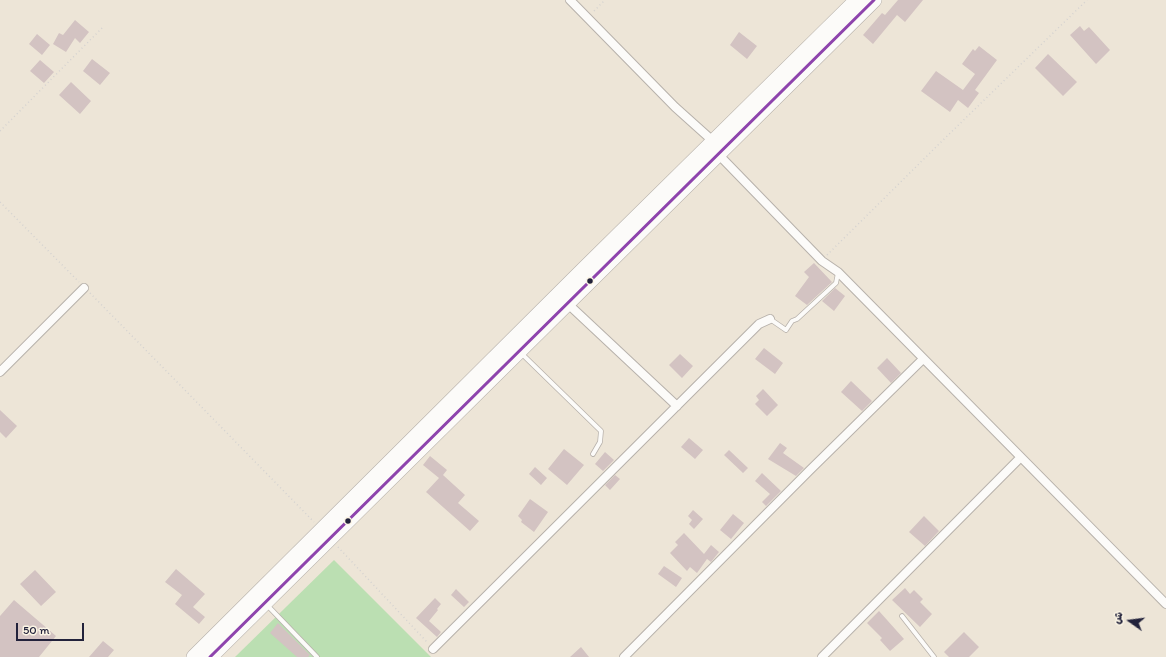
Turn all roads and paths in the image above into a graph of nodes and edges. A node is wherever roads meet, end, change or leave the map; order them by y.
1 (570, 0) edge
2 (605, 0) edge
3 (857, 0) edge
4 (874, 0) edge
5 (1087, 0) edge
6 (587, 18) junction
7 (104, 26) dead end
8 (0, 131) edge
9 (716, 148) junction
10 (0, 202) edge
11 (822, 261) junction
12 (838, 272) junction
13 (84, 288) junction
14 (567, 303) junction
15 (770, 319) joint
16 (518, 351) junction
17 (923, 359) junction
18 (0, 372) edge
19 (677, 406) junction
20 (593, 454) dead end
21 (1020, 458) junction
22 (326, 534) junction
23 (265, 603) junction
24 (1166, 604) edge
25 (902, 616) dead end
26 (433, 648) joint
27 (194, 657) edge
28 (210, 657) edge
29 (318, 657) edge
30 (624, 657) edge
31 (822, 657) edge
32 (934, 657) edge

1 - 6 street
2 - 6 path
3 - 9 highway
4 - 9 highway
5 - 11 path
6 - 9 street
7 - 8 path
9 - 11 street
9 - 14 highway
9 - 22 highway
10 - 13 path
11 - 12 street
12 - 15 lane
12 - 17 street
13 - 18 street
13 - 22 path
14 - 16 highway
14 - 19 street
15 - 19 street
16 - 20 lane
16 - 22 highway
17 - 21 street
17 - 30 street
19 - 26 street
21 - 24 street
21 - 31 street
22 - 23 highway
22 - 26 path
22 - 27 highway
23 - 28 highway
23 - 29 lane
25 - 32 lane

